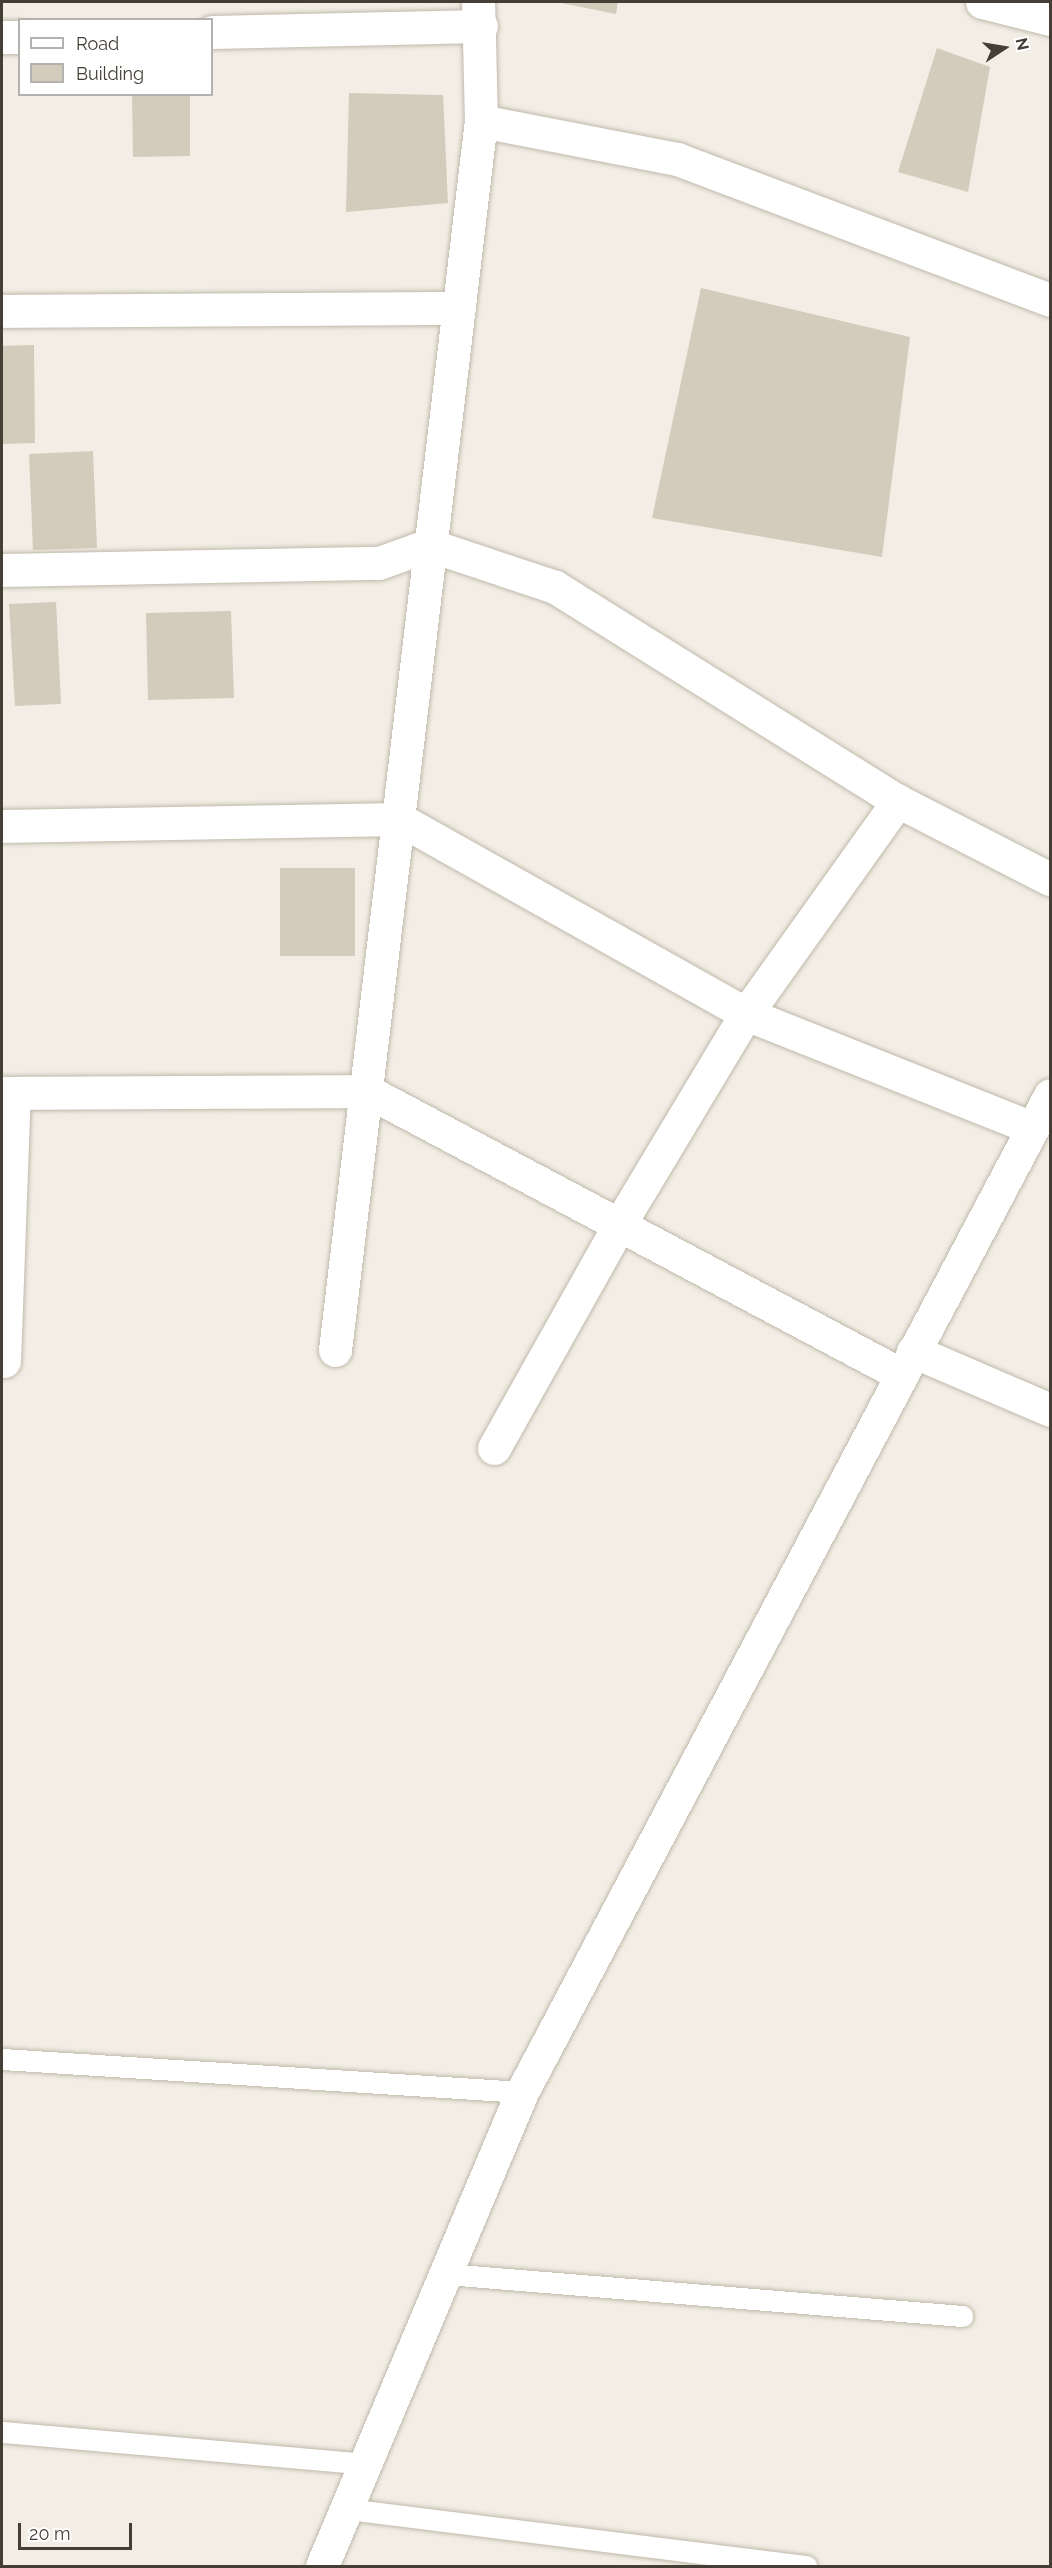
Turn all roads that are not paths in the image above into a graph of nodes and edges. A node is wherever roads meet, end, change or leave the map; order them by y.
1 (982, 2) edge
2 (479, 14) edge
3 (1050, 20) edge
4 (213, 32) edge
5 (2, 37) edge
6 (18, 37) edge
7 (481, 121) junction
8 (1050, 300) edge
9 (459, 308) junction
10 (2, 311) edge
11 (429, 545) junction
12 (2, 570) edge
13 (898, 801) junction
14 (399, 819) junction
15 (2, 826) edge
16 (1050, 879) edge
17 (746, 1014) junction
18 (367, 1091) junction
19 (8, 1093) edge
20 (1050, 1095) edge
21 (1032, 1128) junction
22 (619, 1225) junction
23 (335, 1350) dead end
24 (4, 1361) dead end
25 (906, 1362) junction
26 (1050, 1410) edge
27 (494, 1448) dead end
28 (2, 2059) edge
29 (522, 2092) junction
30 (446, 2274) junction
31 (962, 2316) dead end
32 (2, 2432) edge
33 (365, 2464) junction
34 (347, 2509) junction
35 (322, 2566) edge
36 (806, 2566) edge

1 - 3 street
2 - 4 street
2 - 7 street
5 - 6 street
7 - 8 street
7 - 9 street
9 - 10 street
9 - 11 street
11 - 12 street
11 - 13 street
11 - 14 street
13 - 16 street
13 - 17 street
14 - 15 street
14 - 17 street
14 - 18 street
17 - 21 street
17 - 22 street
18 - 19 street
18 - 22 street
18 - 23 street
19 - 24 street
20 - 21 street
21 - 25 street
22 - 25 street
22 - 27 street
25 - 26 street
25 - 29 street
28 - 29 lane
29 - 30 street
30 - 31 lane
30 - 33 street
32 - 33 lane
33 - 34 street
34 - 35 street
34 - 36 lane

